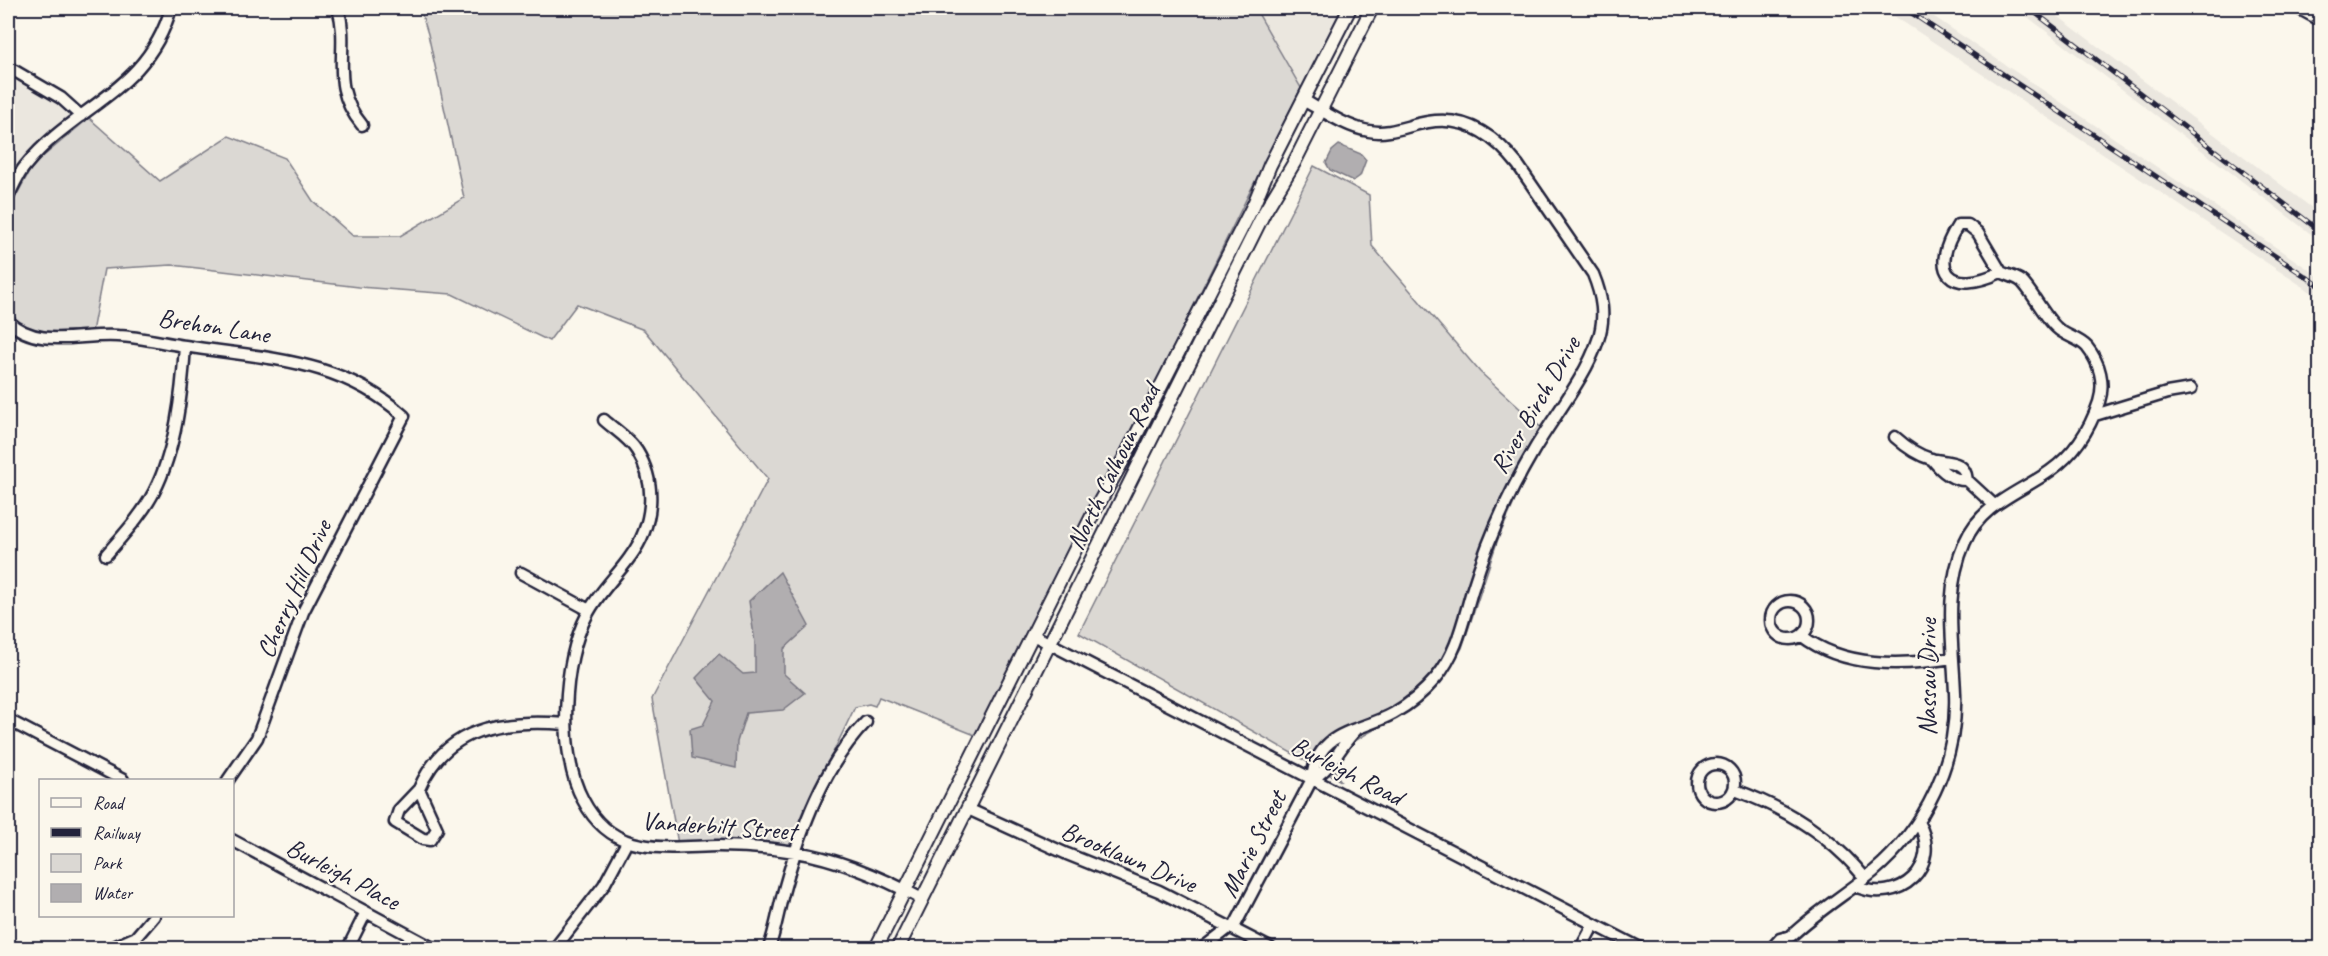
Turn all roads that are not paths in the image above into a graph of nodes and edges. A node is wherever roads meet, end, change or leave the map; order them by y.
1 (171, 8) edge
2 (338, 8) edge
3 (1350, 8) edge
4 (1372, 8) edge
5 (2298, 8) edge
6 (2320, 20) edge
7 (8, 67) edge
8 (1303, 100) junction
9 (1320, 110) junction
10 (81, 116) junction
11 (362, 125) dead end
12 (8, 197) edge
13 (2001, 272) junction
14 (9, 327) edge
15 (185, 346) junction
16 (2191, 389) dead end
17 (2095, 415) junction
18 (404, 416) joint
19 (604, 420) dead end
20 (1895, 436) dead end
21 (1994, 505) junction
22 (106, 555) dead end
23 (521, 573) dead end
24 (589, 610) junction
25 (1033, 635) junction
26 (1802, 636) dead end
27 (1050, 644) junction
28 (1952, 658) junction
29 (8, 720) edge
30 (866, 723) dead end
31 (566, 724) junction
32 (1312, 778) junction
33 (121, 779) edge
34 (229, 779) edge
35 (418, 789) junction
36 (1735, 790) dead end
37 (968, 809) junction
38 (1918, 822) junction
39 (234, 841) edge
40 (627, 842) junction
41 (795, 852) junction
42 (1865, 878) junction
43 (1855, 886) junction
44 (905, 890) junction
45 (922, 899) junction
46 (366, 912) junction
47 (152, 917) edge
48 (1594, 924) junction
49 (1232, 928) junction
50 (1791, 936) junction
51 (111, 948) edge
52 (348, 948) edge
53 (433, 948) edge
54 (555, 948) edge
55 (769, 948) edge
56 (876, 948) edge
57 (898, 948) edge
58 (1203, 948) edge
59 (1270, 948) edge
60 (1581, 948) edge
61 (1640, 948) edge
62 (1772, 948) edge
63 (1786, 948) edge

1 - 10 street
2 - 11 street
3 - 8 main road, North Calhoun Road
4 - 9 main road, North Calhoun Road
5 - 6 street
7 - 10 street
8 - 9 street, River Birch Drive
8 - 25 main road, North Calhoun Road
9 - 27 main road, North Calhoun Road
9 - 32 street, River Birch Drive
10 - 12 street
13 - 13 street
13 - 17 street, Nassau Drive
14 - 15 street, Brehon Lane
15 - 18 street, Brehon Lane
15 - 22 street
16 - 17 street
17 - 21 street, Nassau Drive
18 - 34 street, Cherry Hill Drive
19 - 24 street, Vanderbilt Street
20 - 21 street
21 - 28 street, Nassau Drive
23 - 24 street
24 - 31 street, Vanderbilt Street
25 - 27 street, Burleigh Road
25 - 44 main road, North Calhoun Road
26 - 28 street
27 - 32 street, Burleigh Road
27 - 37 main road, North Calhoun Road
28 - 38 street, Nassau Drive
29 - 33 street
30 - 41 street
31 - 35 street
31 - 40 street, Vanderbilt Street
32 - 48 street, Burleigh Road
32 - 49 street, Marie Street
35 - 35 street
36 - 42 street
37 - 45 main road, North Calhoun Road
37 - 49 street, Brooklawn Drive
38 - 42 street, Nassau Drive
38 - 43 street
39 - 46 street, Burleigh Place
40 - 41 street, Vanderbilt Street
40 - 54 street
41 - 44 street, Vanderbilt Street
41 - 55 street
42 - 43 street, Nassau Drive
43 - 50 street, Nassau Drive
44 - 45 street, Vanderbilt Street
44 - 56 main road, North Calhoun Road
45 - 57 main road, North Calhoun Road
46 - 52 street
46 - 53 street, Burleigh Place
47 - 51 street
48 - 60 street
48 - 61 street, Burleigh Road
49 - 58 street, Marie Street
49 - 59 street, Brooklawn Drive
50 - 62 street, Nassau Drive
50 - 63 street, Nassau Drive

